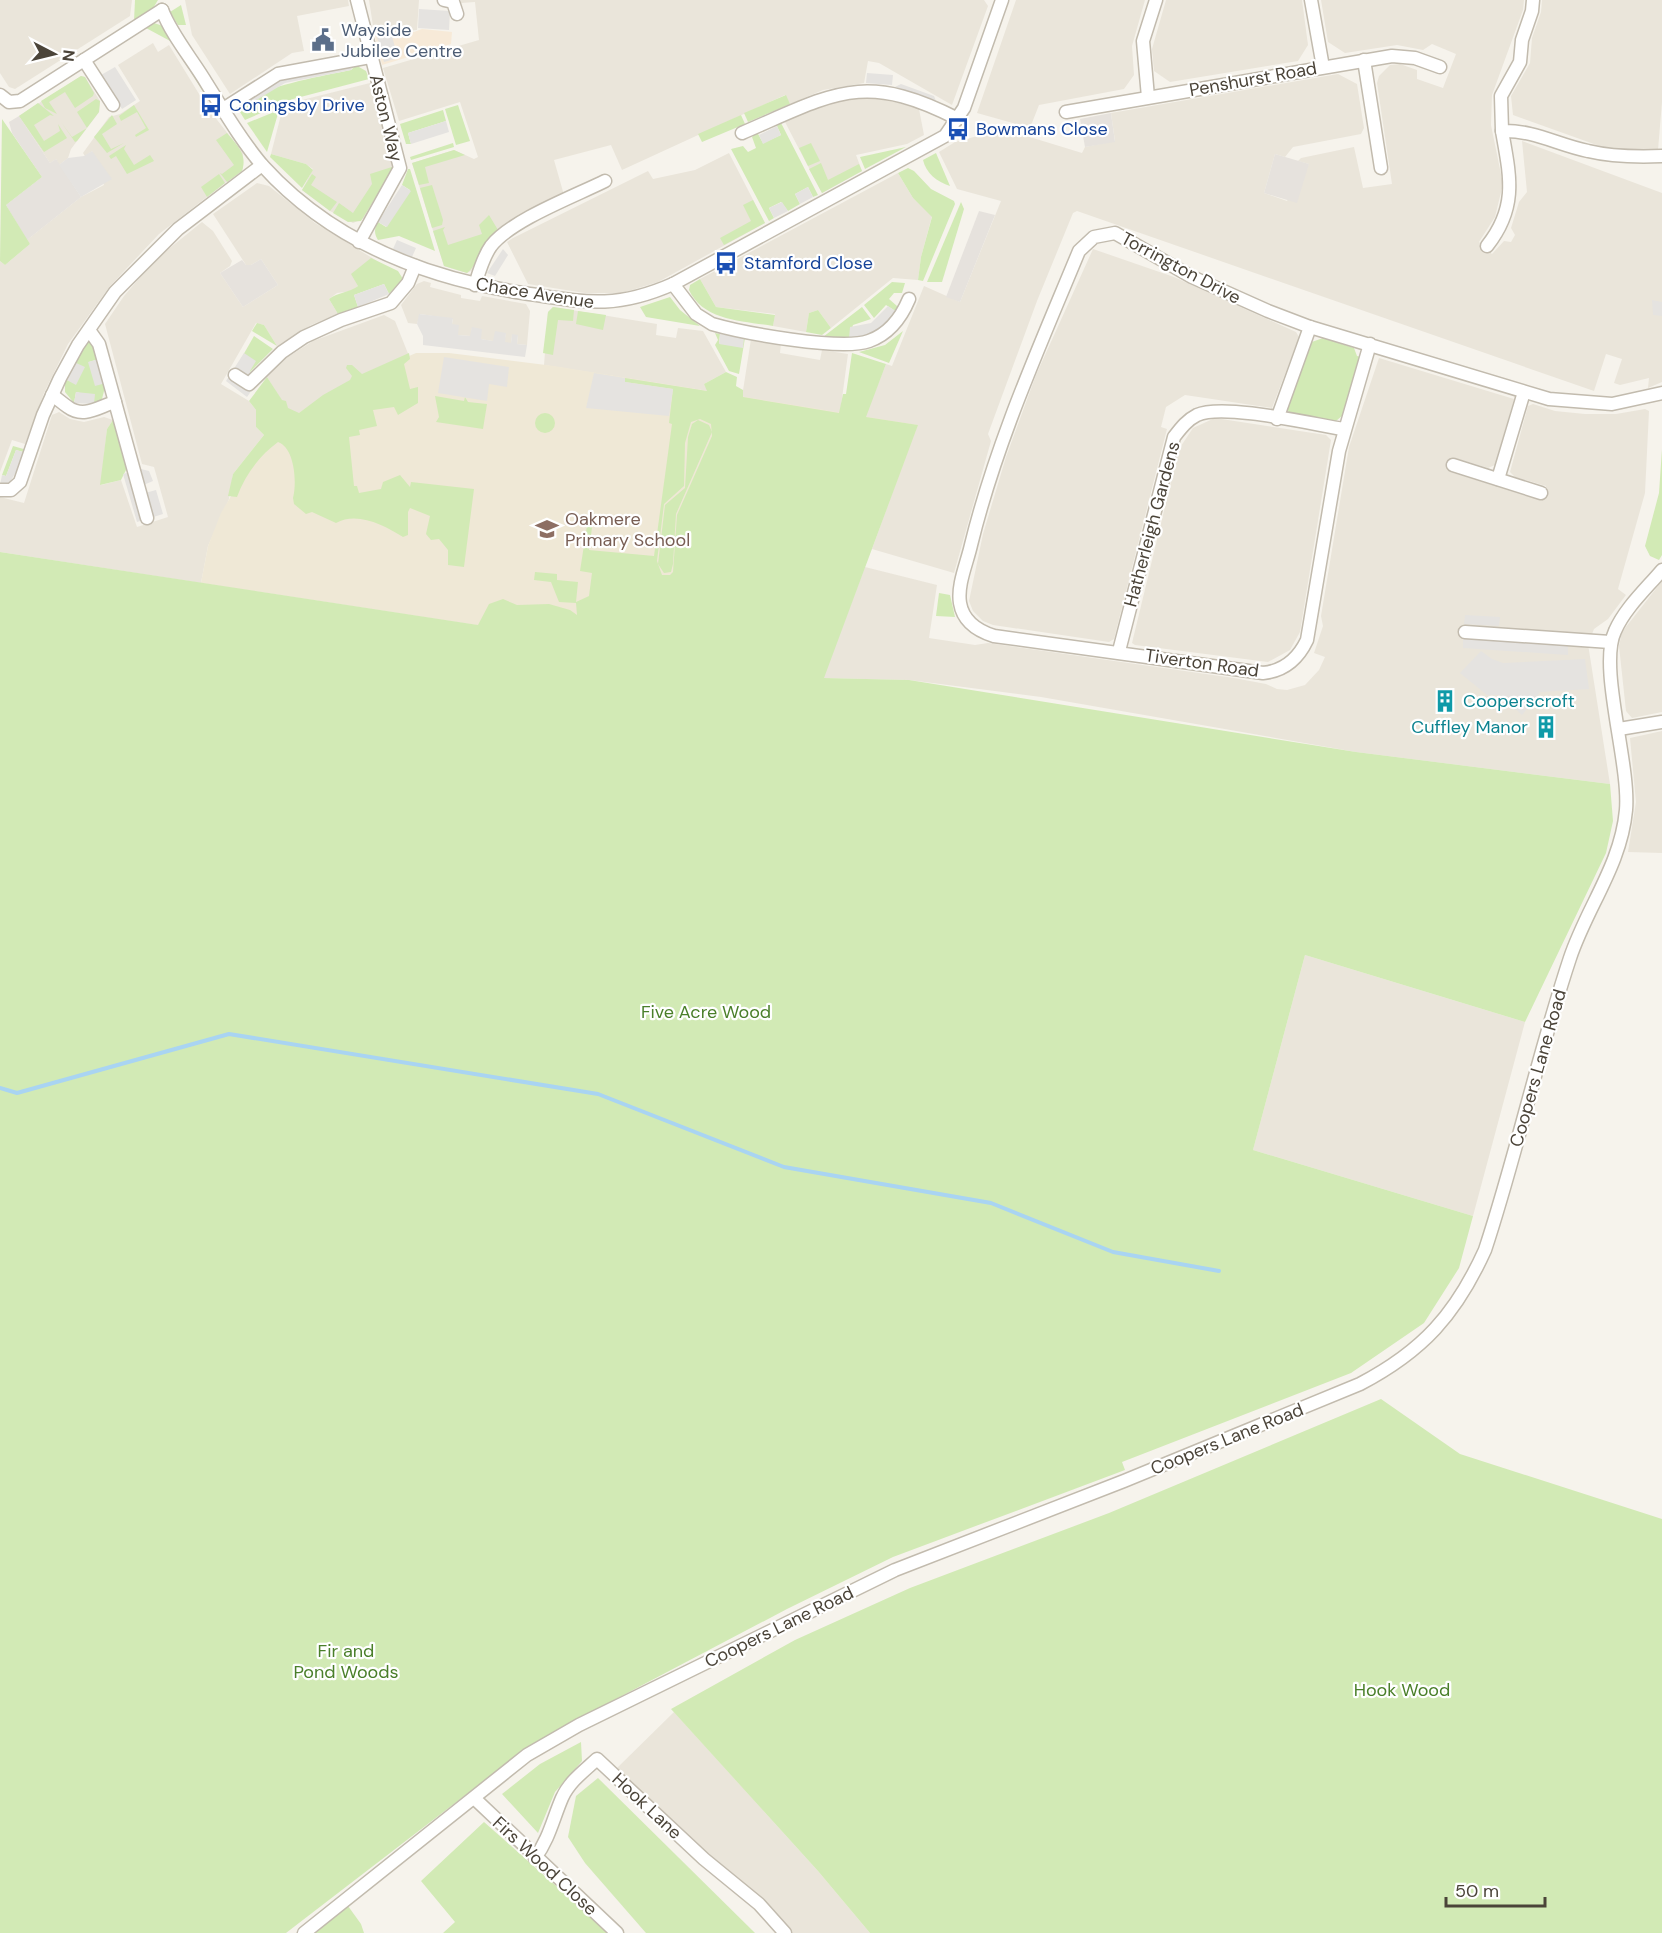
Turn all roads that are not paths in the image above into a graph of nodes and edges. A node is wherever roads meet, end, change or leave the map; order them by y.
1 (357, 0) edge
2 (444, 0) edge
3 (1002, 0) edge
4 (1156, 0) edge
5 (1311, 0) edge
6 (1533, 0) edge
7 (163, 5) edge
8 (457, 14) dead end
9 (370, 57) junction
10 (84, 60) junction
11 (1364, 60) junction
12 (1323, 67) junction
13 (1440, 67) dead end
14 (0, 95) edge
15 (1148, 96) junction
16 (113, 105) dead end
17 (224, 110) junction
18 (1066, 112) dead end
19 (958, 119) junction
20 (1502, 131) junction
21 (742, 133) dead end
22 (1662, 156) edge
23 (262, 165) junction
24 (1381, 168) dead end
25 (605, 181) dead end
26 (359, 242) junction
27 (1487, 246) dead end
28 (415, 266) junction
29 (673, 284) junction
30 (475, 285) junction
31 (909, 299) dead end
32 (1310, 327) junction
33 (88, 330) junction
34 (1370, 344) junction
35 (235, 375) dead end
36 (1524, 392) junction
37 (1662, 393) edge
38 (52, 395) junction
39 (115, 402) junction
40 (1277, 419) junction
41 (1343, 429) junction
42 (1453, 465) dead end
43 (1498, 479) junction
44 (0, 490) edge
45 (1541, 493) dead end
46 (147, 518) dead end
47 (1662, 570) edge
48 (962, 584) joint
49 (1465, 632) dead end
50 (1611, 642) junction
51 (1119, 651) junction
52 (1662, 722) edge
53 (1619, 729) junction
54 (474, 1798) junction
55 (535, 1858) junction
56 (304, 1933) edge
57 (617, 1933) edge
58 (784, 1933) edge

1 - 9 street, Aston Way
2 - 8 street
3 - 19 street, Chace Avenue
4 - 15 street
5 - 12 street
6 - 20 street
7 - 10 street
7 - 17 street, Chace Avenue
9 - 17 street
9 - 26 street, Aston Way
10 - 14 street
10 - 16 street
11 - 12 street, Penshurst Road
11 - 13 street, Penshurst Road
11 - 24 street
12 - 15 street, Penshurst Road
15 - 18 street, Penshurst Road
17 - 23 street, Chace Avenue
19 - 21 street
19 - 29 street, Chace Avenue
20 - 22 street
20 - 27 street
23 - 26 street, Chace Avenue
23 - 33 street
25 - 30 street
26 - 28 street, Chace Avenue
28 - 30 street, Chace Avenue
28 - 35 street
29 - 30 street, Chace Avenue
29 - 31 street
32 - 34 street, Torrington Drive
32 - 40 street
32 - 48 street, Torrington Drive
33 - 38 street
33 - 39 street
34 - 36 street, Torrington Drive
34 - 41 street, Tiverton Road
36 - 37 street, Torrington Drive
36 - 43 street
38 - 39 street
38 - 44 street
39 - 46 street
40 - 41 street, Hatherleigh Gardens
40 - 51 street, Hatherleigh Gardens
41 - 51 street, Tiverton Road
42 - 43 street
43 - 45 street
47 - 50 street, Coopers Lane Road
48 - 51 street, Tiverton Road
49 - 50 street
50 - 53 street, Coopers Lane Road
52 - 53 street
53 - 54 street, Coopers Lane Road
54 - 55 street, Firs Wood Close
54 - 56 street, Coopers Lane Road
55 - 57 street, Firs Wood Close
55 - 58 street, Hook Lane

